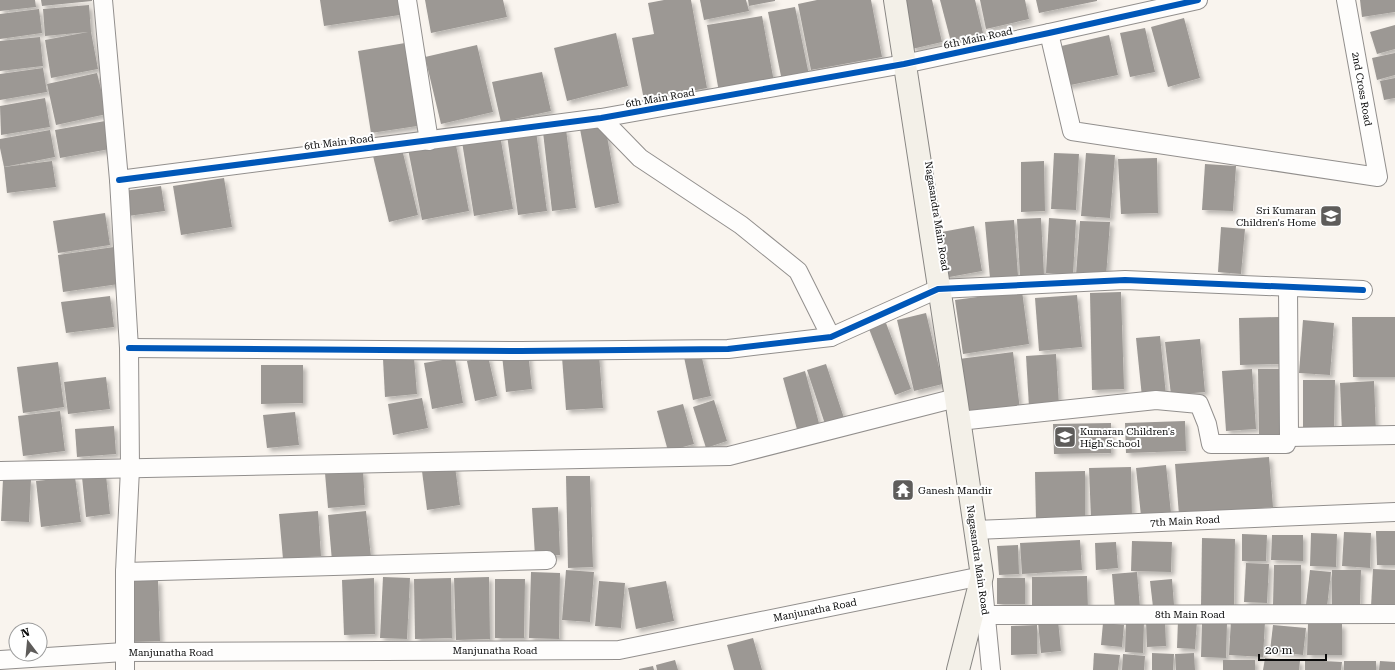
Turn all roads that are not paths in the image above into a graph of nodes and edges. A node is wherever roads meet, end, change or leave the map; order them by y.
1 (103, 0) edge
2 (407, 0) edge
3 (895, 0) edge
4 (1198, 0) edge
5 (1346, 0) edge
6 (1049, 33) junction
7 (904, 64) junction
8 (601, 118) junction
9 (428, 141) junction
10 (119, 180) junction
11 (1288, 287) junction
12 (938, 289) junction
13 (1363, 290) dead end
14 (831, 337) junction
15 (129, 348) junction
16 (956, 398) junction
17 (959, 421) junction
18 (1395, 435) edge
19 (1289, 437) junction
20 (130, 469) junction
21 (0, 471) edge
22 (1395, 512) edge
23 (975, 530) junction
24 (547, 560) dead end
25 (125, 572) junction
26 (982, 576) junction
27 (986, 614) junction
28 (1395, 614) edge
29 (124, 652) junction
30 (0, 655) edge
31 (0, 660) edge
32 (125, 670) edge
33 (958, 670) edge
34 (991, 670) edge

1 - 10 street
2 - 9 street
3 - 7 street, Nagasandra Main Road
4 - 6 street, 6th Main Road
5 - 6 street, 2nd Cross Road
6 - 7 street, 6th Main Road
7 - 8 street, 6th Main Road
7 - 12 street, Nagasandra Main Road
8 - 9 street, 6th Main Road
8 - 14 street
9 - 10 street, 6th Main Road
10 - 15 street
11 - 12 street
11 - 13 street
11 - 19 street
12 - 14 street
12 - 16 street, Nagasandra Main Road
14 - 15 street
15 - 20 street
16 - 17 street, Nagasandra Main Road
16 - 20 street
17 - 19 street
17 - 23 street, Nagasandra Main Road
18 - 19 street
20 - 21 street
20 - 25 street
22 - 23 street, 7th Main Road
23 - 26 street, Nagasandra Main Road
24 - 25 street
25 - 29 street
26 - 27 street, Nagasandra Main Road
26 - 29 street, Manjunatha Road
26 - 33 street
27 - 28 street, 8th Main Road
27 - 34 street, Nagasandra Main Road
29 - 31 street, Manjunatha Road
29 - 32 street
30 - 31 street

